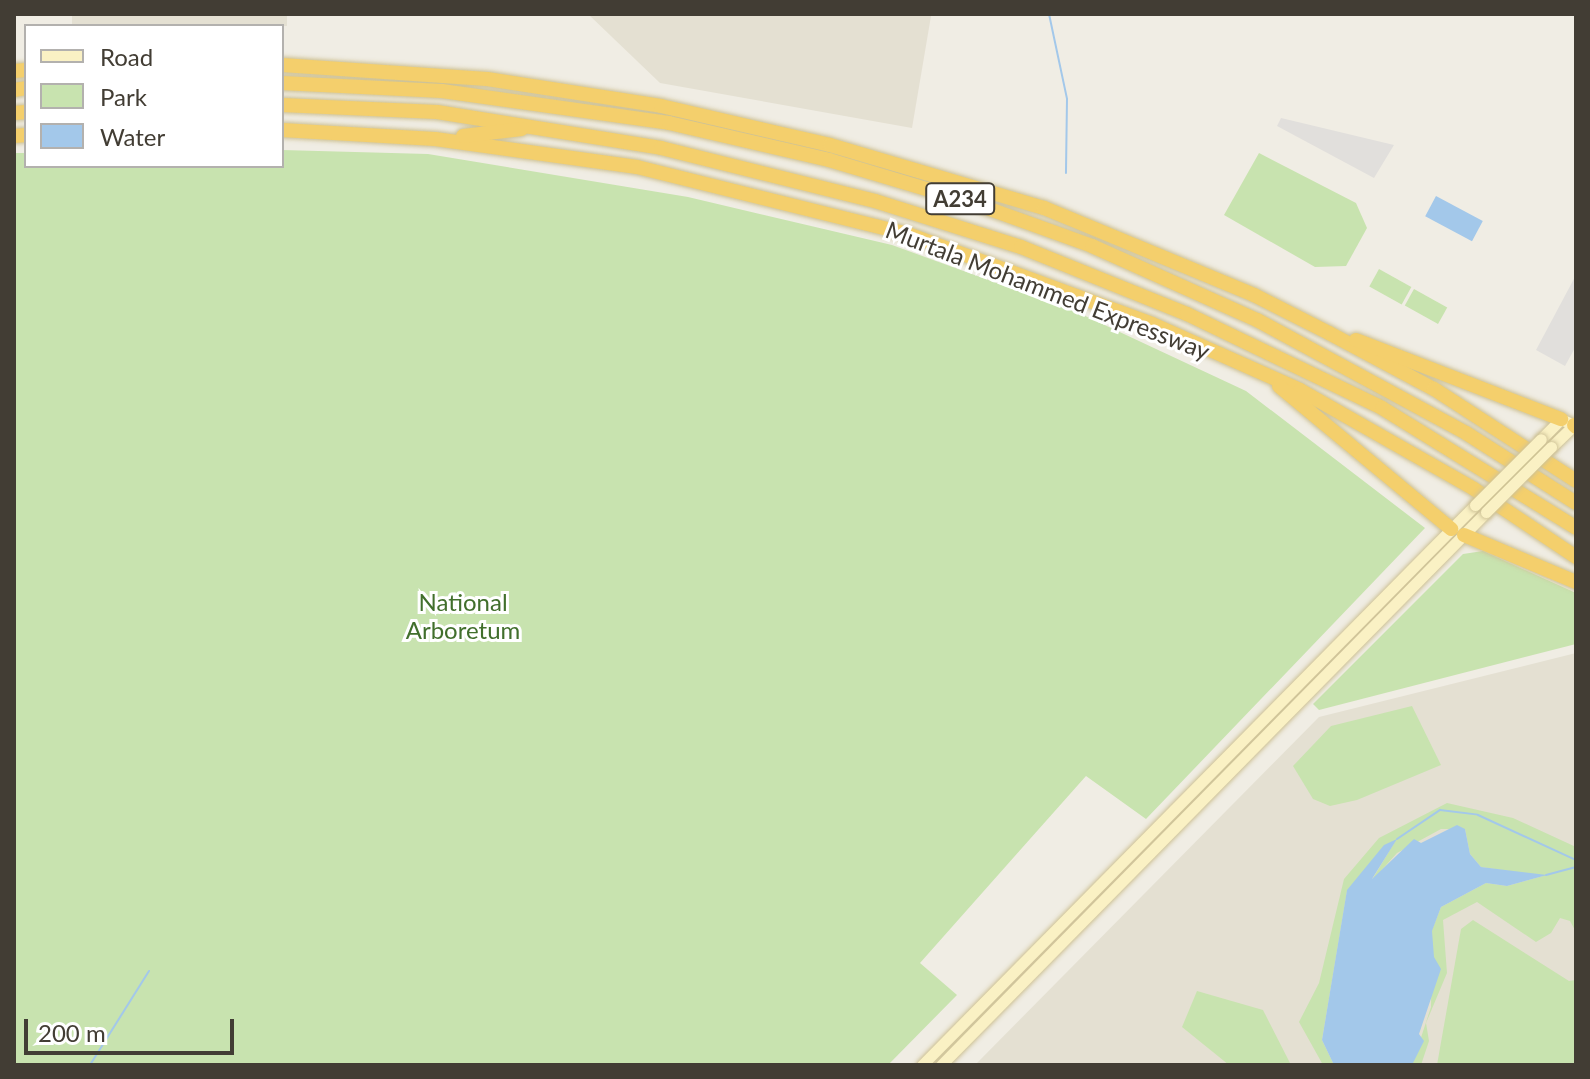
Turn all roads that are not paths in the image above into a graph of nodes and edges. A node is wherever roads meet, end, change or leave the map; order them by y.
1 (284, 65) edge
2 (284, 83) edge
3 (538, 85) junction
4 (284, 105) edge
5 (627, 116) junction
6 (540, 127) junction
7 (284, 130) edge
8 (435, 139) junction
9 (829, 160) junction
10 (868, 171) junction
11 (823, 187) junction
12 (863, 198) junction
13 (1276, 330) junction
14 (1329, 333) junction
15 (1350, 345) junction
16 (1276, 355) junction
17 (1267, 375) junction
18 (1331, 405) junction
19 (1570, 424) edge
20 (1546, 443) junction
21 (1576, 481) edge
22 (1576, 503) edge
23 (1576, 528) edge
24 (1457, 532) junction
25 (1576, 557) edge
26 (1576, 582) edge
27 (922, 1065) edge
28 (941, 1065) edge

1 - 3 highway
2 - 5 highway, Murtala Mohammed Expressway / A234
3 - 5 highway
3 - 14 highway
4 - 6 highway, Murtala Mohammed Expressway / A234
5 - 9 highway, Murtala Mohammed Expressway / A234
6 - 8 highway
6 - 11 highway, Murtala Mohammed Expressway / A234
7 - 8 highway, Murtala Mohammed Expressway
8 - 17 highway, Murtala Mohammed Expressway
9 - 10 highway, Murtala Mohammed Expressway / A234
9 - 11 highway
10 - 12 highway
10 - 13 highway, Murtala Mohammed Expressway / A234
11 - 12 highway, Murtala Mohammed Expressway / A234
12 - 16 highway, Murtala Mohammed Expressway / A234
13 - 15 highway
13 - 22 highway, Murtala Mohammed Expressway / A234
14 - 15 highway
14 - 19 highway
15 - 21 highway
16 - 18 highway
16 - 23 highway, Murtala Mohammed Expressway / A234
17 - 18 highway, Murtala Mohammed Expressway
17 - 24 highway
18 - 25 highway, Murtala Mohammed Expressway
19 - 20 main road
20 - 24 main road, bridge
20 - 24 main road, bridge
24 - 26 highway
24 - 27 main road
24 - 28 main road

